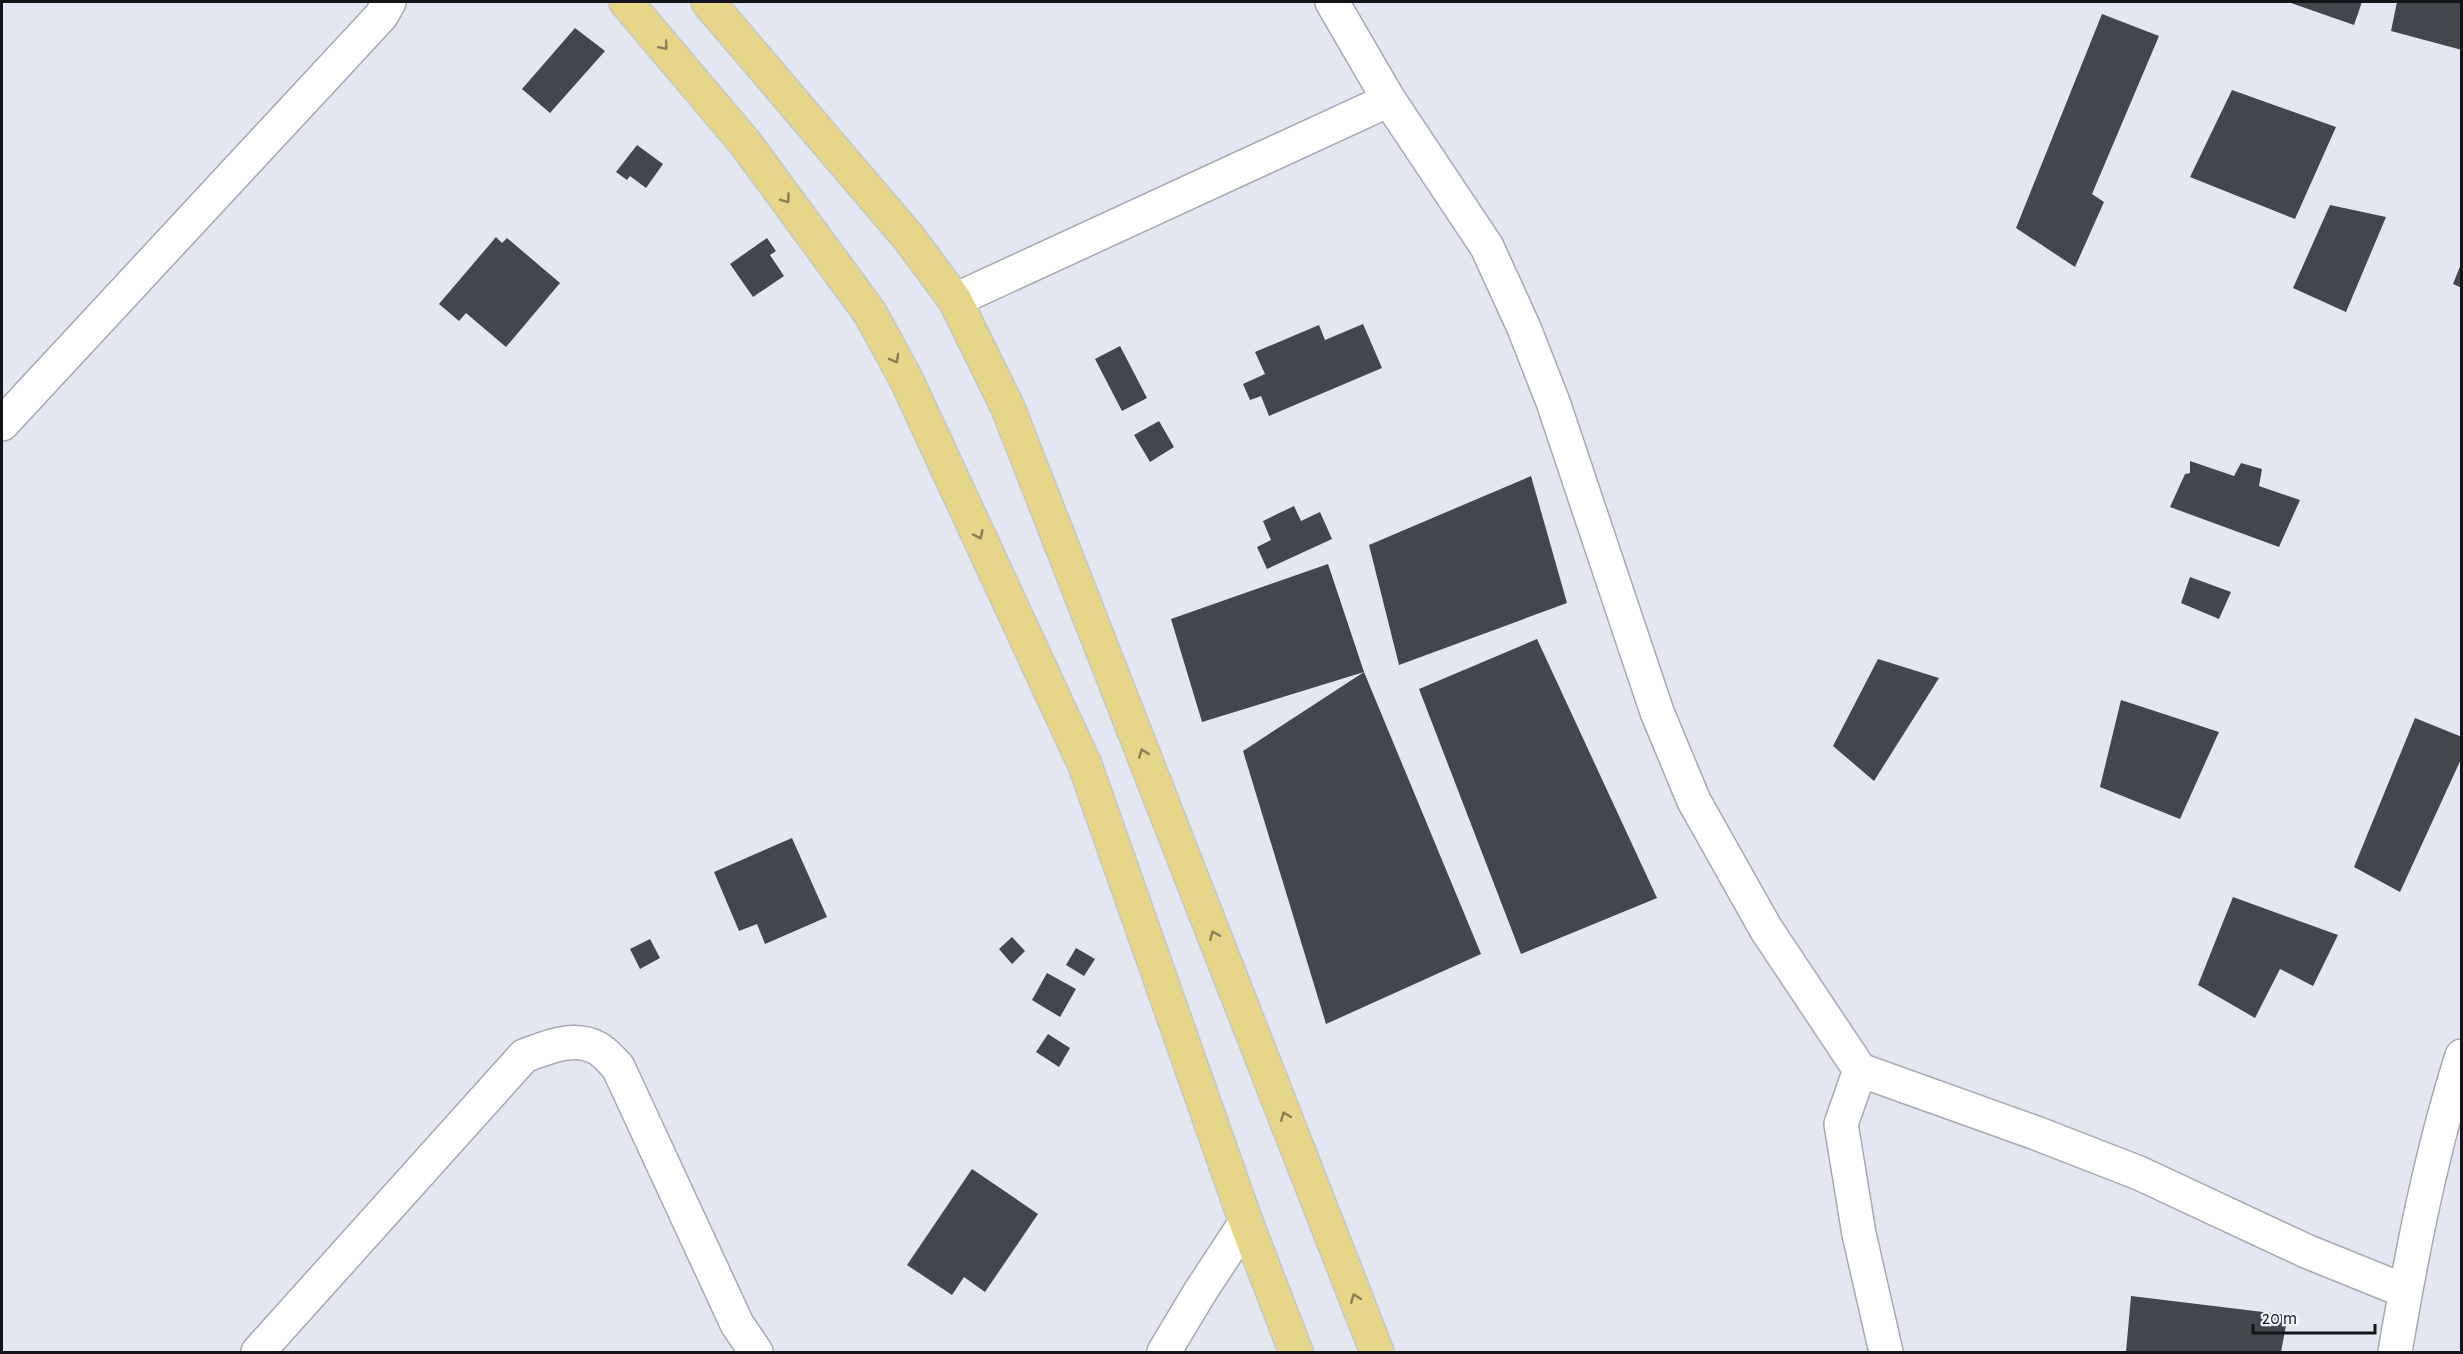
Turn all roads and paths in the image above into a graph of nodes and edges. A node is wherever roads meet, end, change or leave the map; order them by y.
1 (613, 2) edge
2 (708, 2) edge
3 (1332, 2) edge
4 (391, 6) edge
5 (635, 12) edge
6 (1389, 100) junction
7 (955, 300) junction
8 (2, 424) edge
9 (2462, 1056) edge
10 (1860, 1070) junction
11 (1246, 1222) junction
12 (2405, 1291) junction
13 (258, 1353) edge
14 (756, 1353) edge
15 (1164, 1353) edge
16 (1296, 1353) edge
17 (1377, 1353) edge
18 (1886, 1353) edge
19 (2395, 1353) edge

1 - 5 street
2 - 7 main road
3 - 6 street
4 - 8 street
5 -> 11 main road
6 - 7 street
6 - 10 street
17 -> 7 main road
9 - 12 street
10 - 12 street
10 - 18 street
11 - 15 street
11 - 16 main road
12 - 19 street
13 - 14 street

